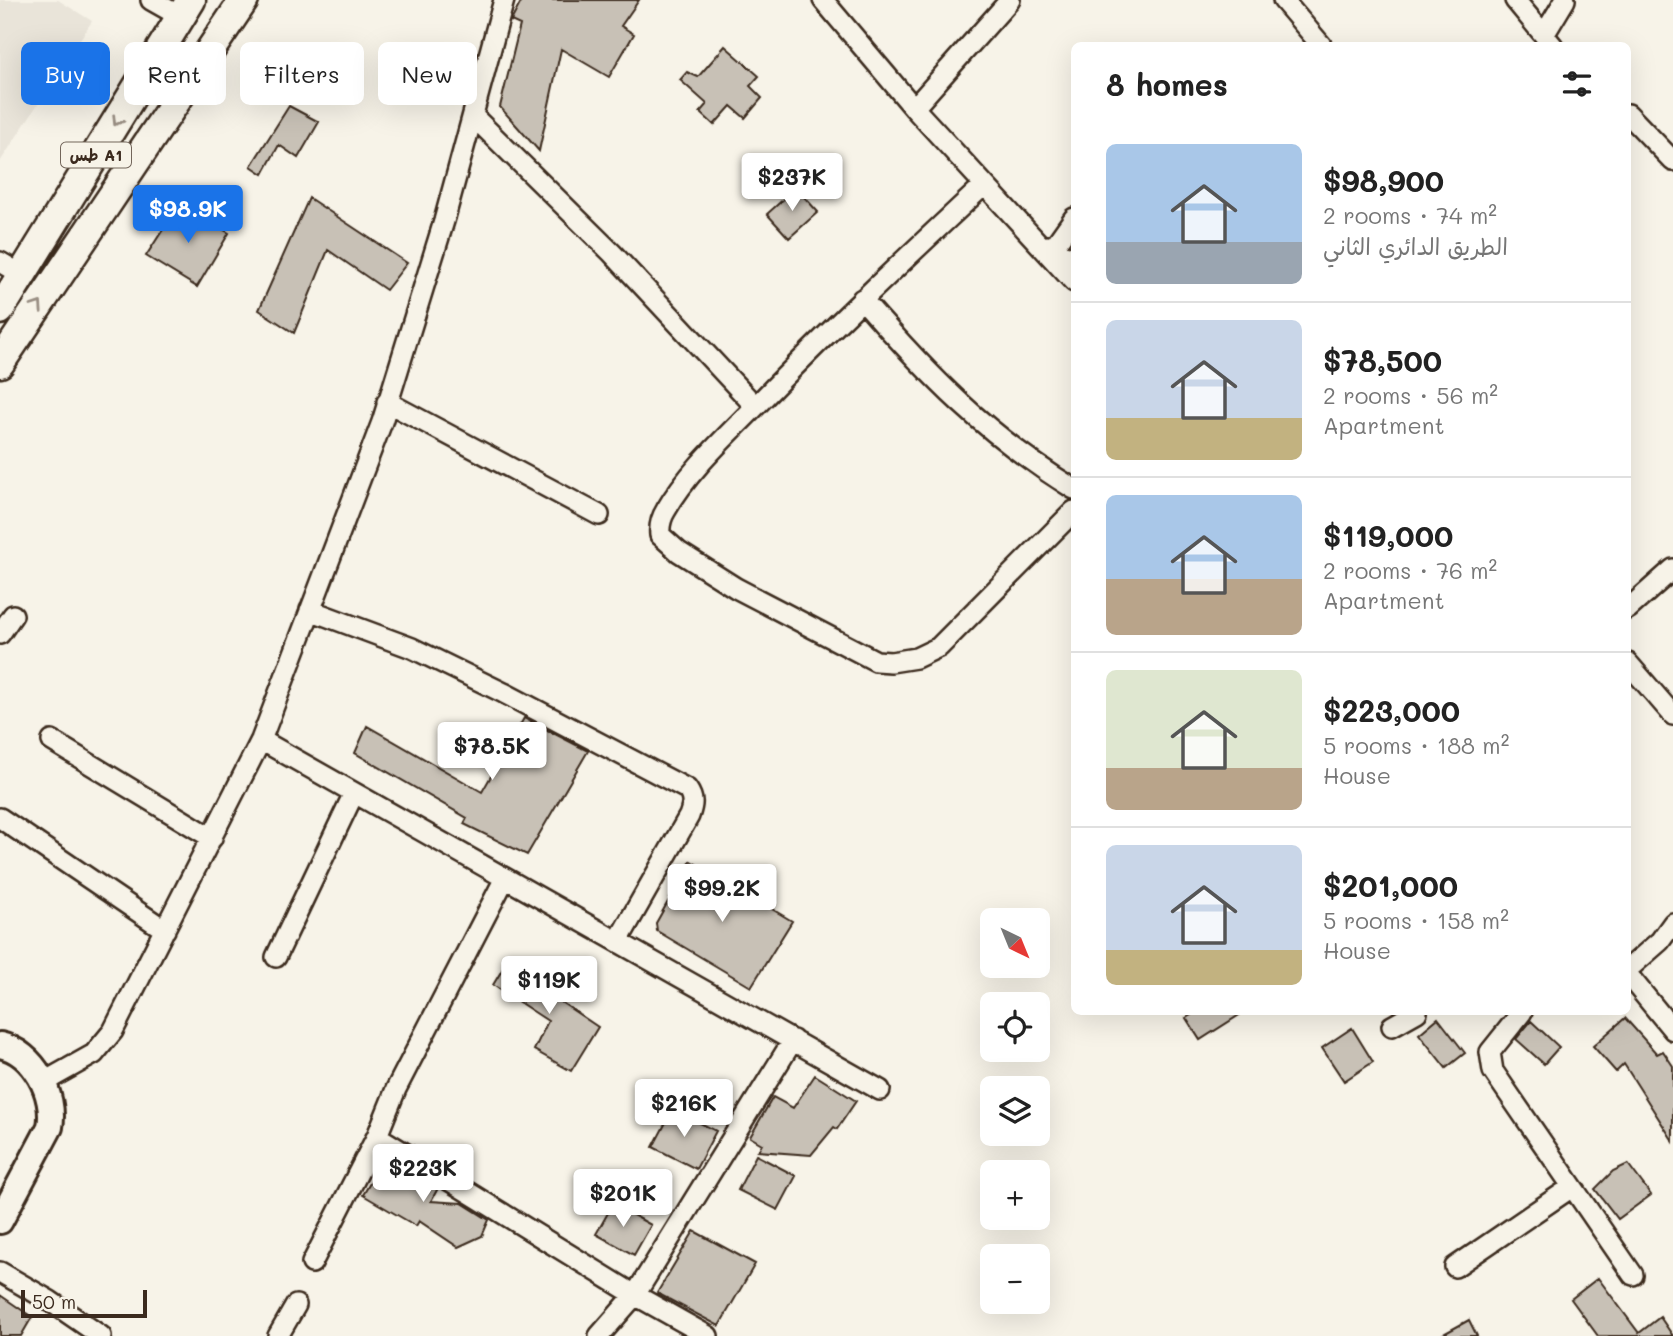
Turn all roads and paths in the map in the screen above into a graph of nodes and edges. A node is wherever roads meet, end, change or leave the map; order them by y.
1 (151, 0) edge
2 (231, 0) edge
3 (244, 0) edge
4 (504, 0) edge
5 (823, 0) edge
6 (1010, 0) edge
7 (1283, 0) edge
8 (1515, 0) edge
9 (1565, 0) edge
10 (186, 9) edge
11 (1549, 40) edge
12 (1319, 42) edge
13 (914, 108) junction
14 (473, 116) junction
15 (1631, 117) edge
16 (1673, 161) edge
17 (984, 185) junction
18 (1071, 222) edge
19 (1031, 237) junction
20 (1052, 249) junction
21 (1071, 258) edge
22 (68, 261) junction
23 (11, 269) edge
24 (1071, 279) edge
25 (862, 299) junction
26 (0, 310) edge
27 (0, 363) edge
28 (387, 402) junction
29 (755, 406) junction
30 (1071, 487) edge
31 (1071, 514) edge
32 (599, 515) dead end
33 (1673, 569) edge
34 (1631, 606) edge
35 (310, 610) junction
36 (13, 615) dead end
37 (0, 634) edge
38 (1631, 666) edge
39 (1673, 715) edge
40 (261, 740) junction
41 (52, 741) dead end
42 (354, 793) junction
43 (0, 818) edge
44 (212, 838) junction
45 (504, 880) junction
46 (1673, 923) edge
47 (165, 930) junction
48 (618, 941) junction
49 (276, 957) dead end
50 (1631, 966) edge
51 (1631, 979) edge
52 (1411, 1015) edge
53 (1520, 1015) edge
54 (1392, 1026) dead end
55 (1673, 1030) edge
56 (793, 1040) junction
57 (0, 1045) edge
58 (44, 1082) junction
59 (880, 1090) dead end
60 (377, 1136) junction
61 (1572, 1187) junction
62 (0, 1221) edge
63 (313, 1263) dead end
64 (1455, 1267) dead end
65 (0, 1272) edge
66 (1633, 1275) dead end
67 (635, 1295) junction
68 (296, 1305) dead end
69 (100, 1336) edge
70 (278, 1336) edge
71 (599, 1336) edge
72 (708, 1336) edge

1 - 10 street
2 - 22 highway
3 - 22 highway, طس A1
4 - 14 street
5 - 13 street
6 - 13 street
7 - 12 street
8 - 11 street
9 - 11 street
10 -> 23 highway, طس A1
13 - 17 street
14 - 28 street
14 - 29 street
15 - 16 street
17 - 19 street
17 - 25 street
18 - 20 street
19 - 20 street
19 - 24 street
20 - 21 street
27 -> 22 highway, طس A1
23 - 26 highway, طس A1
25 - 29 street
25 - 30 street
28 - 32 street
28 - 35 street
29 - 31 street
33 - 34 street
35 - 40 street
35 - 48 street
36 - 37 street
38 - 39 street
40 - 42 street
40 - 44 street
41 - 44 street
42 - 45 street
42 - 49 street
43 - 47 street
44 - 47 street
45 - 48 street
45 - 60 street
46 - 50 street
47 - 58 street
48 - 56 street
51 - 55 street
52 - 54 street
53 - 61 street
56 - 59 street
56 - 67 street
57 - 58 main road
58 - 62 main road
60 - 63 street
60 - 67 street
61 - 64 street
61 - 66 street
65 - 69 street
67 - 71 street
67 - 72 street
68 - 70 street

